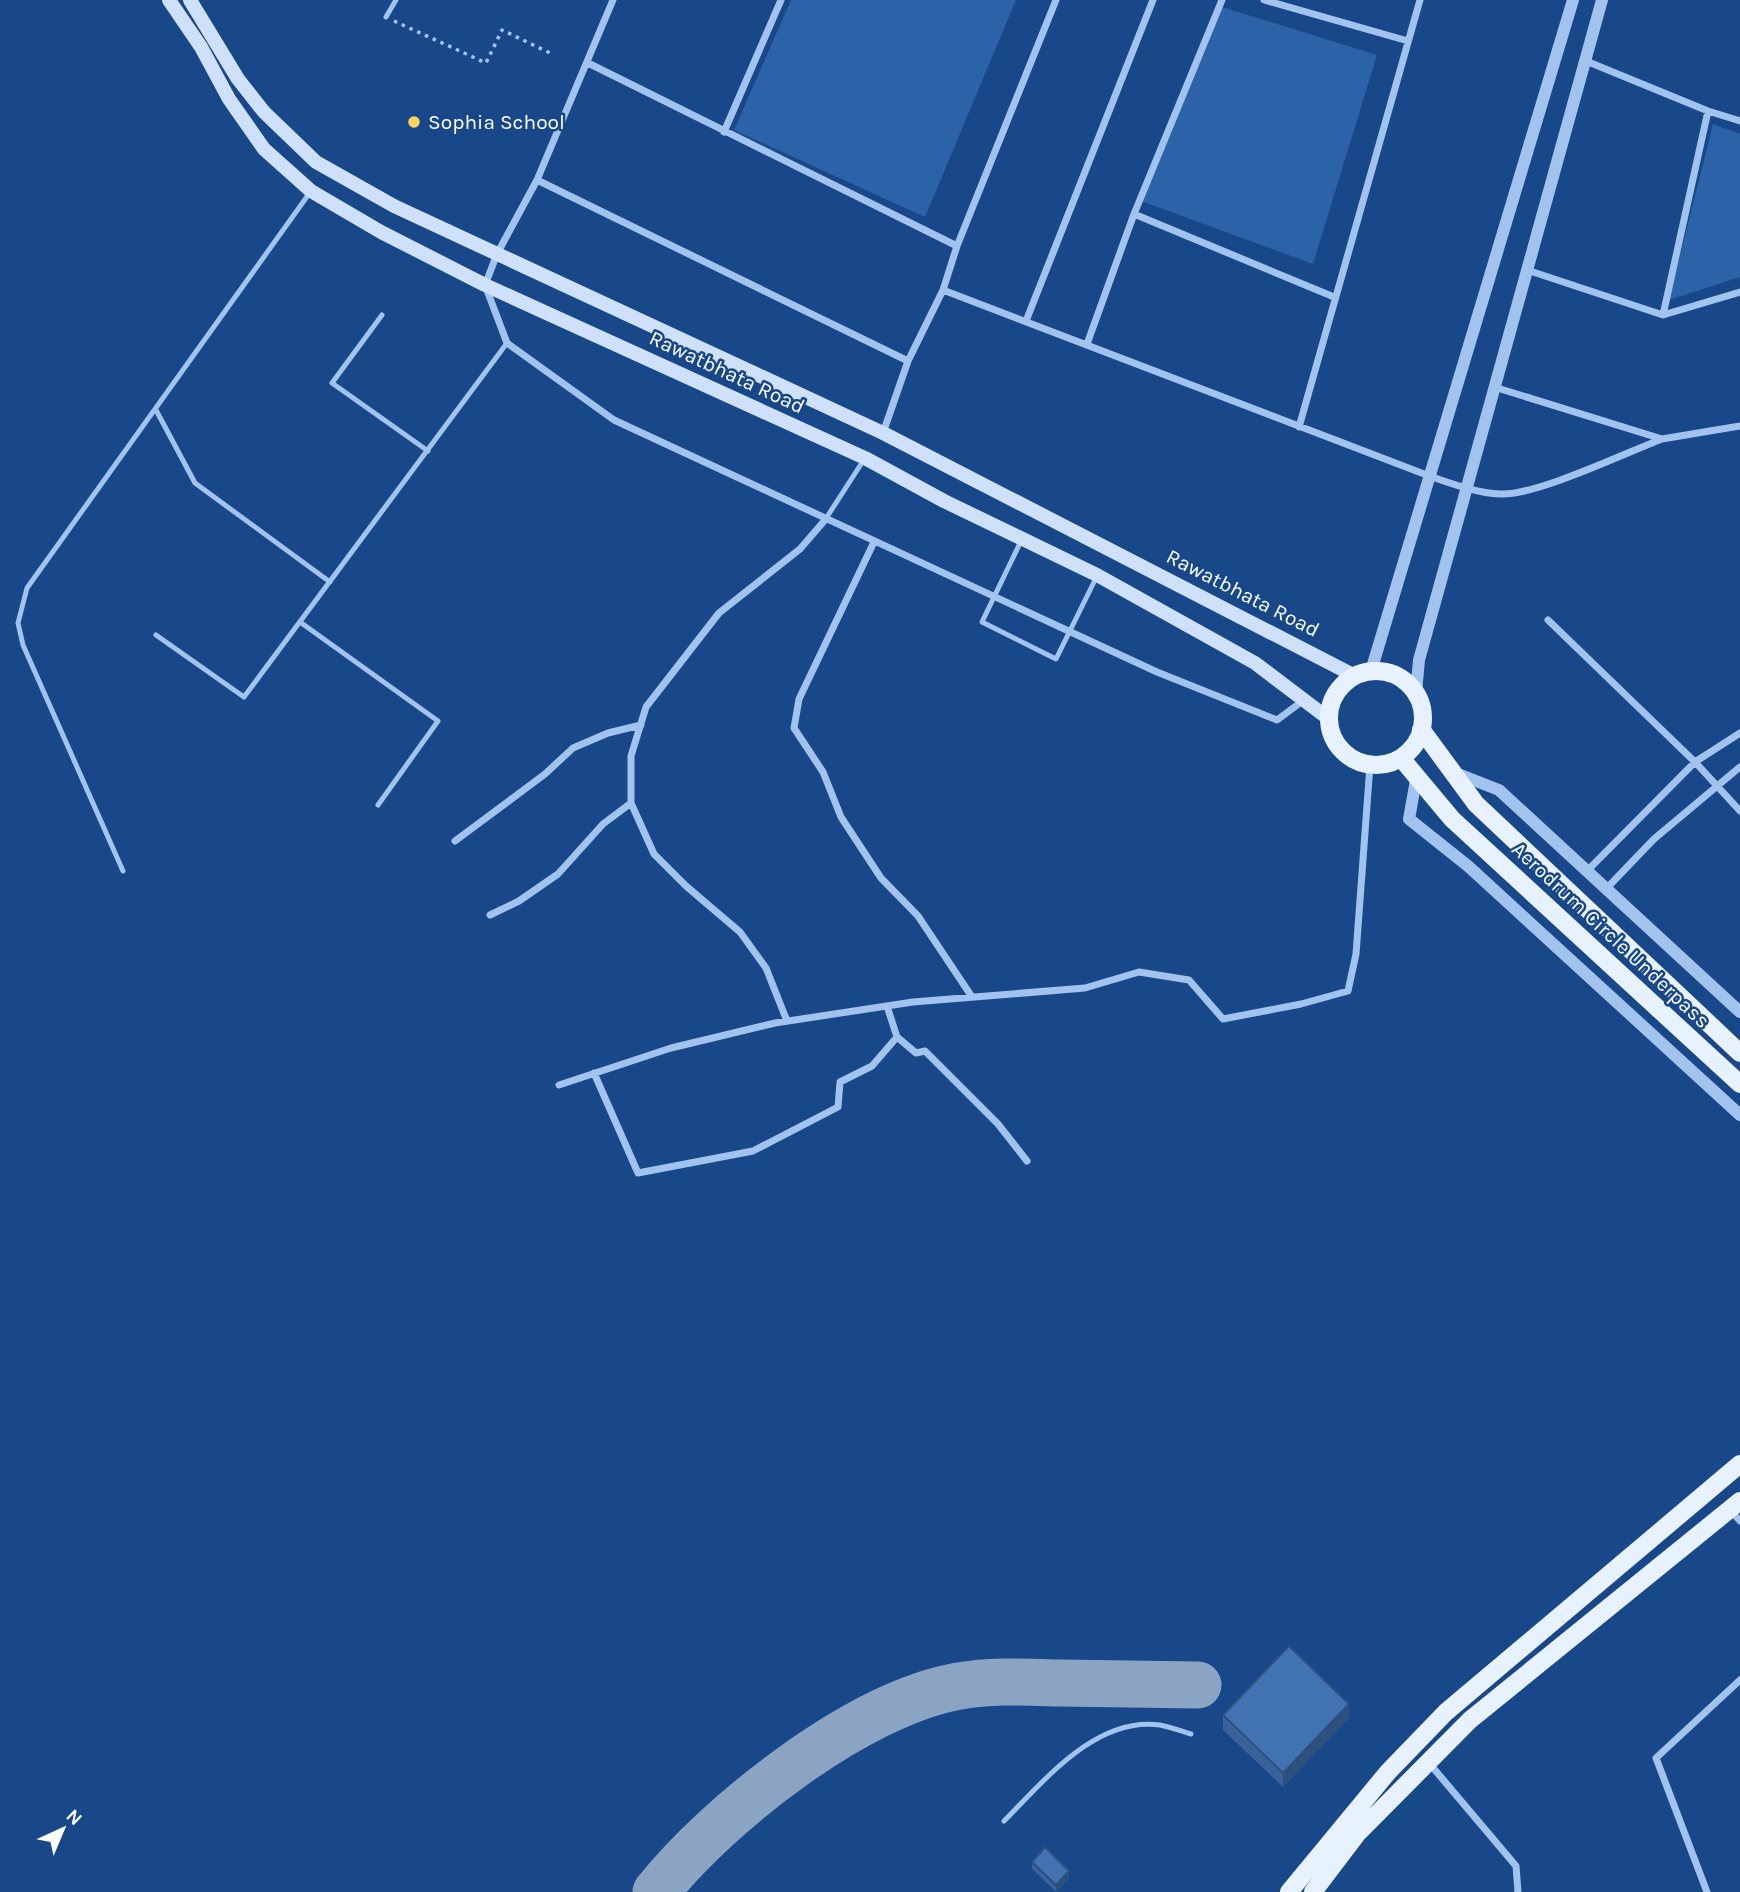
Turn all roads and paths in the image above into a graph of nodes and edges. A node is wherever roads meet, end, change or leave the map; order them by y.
1 (169, 0) edge
2 (190, 0) edge
3 (396, 0) edge
4 (613, 0) edge
5 (781, 0) edge
6 (1056, 0) edge
7 (1153, 0) edge
8 (1222, 0) edge
9 (1264, 0) edge
10 (1420, 0) edge
11 (1573, 0) edge
12 (1602, 0) edge
13 (386, 17) joint
14 (1408, 41) junction
15 (550, 52) dead end
16 (1586, 61) junction
17 (588, 63) junction
18 (1708, 111) junction
19 (1740, 121) edge
20 (724, 132) junction
21 (537, 180) junction
22 (311, 191) junction
23 (1134, 214) junction
24 (957, 246) junction
25 (497, 254) junction
26 (1527, 270) junction
27 (485, 285) junction
28 (943, 290) junction
29 (1740, 292) edge
30 (1334, 297) junction
31 (382, 315) dead end
32 (1663, 315) junction
33 (1027, 321) junction
34 (507, 343) junction
35 (1087, 344) junction
36 (908, 360) junction
37 (1493, 387) junction
38 (156, 410) junction
39 (1740, 426) edge
40 (1299, 427) junction
41 (883, 433) junction
42 (1662, 439) junction
43 (428, 451) junction
44 (865, 458) junction
45 (1432, 477) junction
46 (1466, 487) junction
47 (825, 520) junction
48 (1023, 538) junction
49 (874, 542) junction
50 (1097, 575) junction
51 (330, 582) junction
52 (993, 597) junction
53 (1548, 620) dead end
54 (300, 622) junction
55 (1071, 632) junction
56 (156, 635) dead end
57 (1363, 673) junction
58 (1416, 693) junction
59 (1304, 699) junction
60 (1329, 719) junction
61 (641, 725) junction
62 (1421, 729) junction
63 (1740, 733) edge
64 (1401, 758) junction
65 (1695, 762) junction
66 (1370, 765) junction
67 (1740, 767) edge
68 (1453, 772) junction
69 (1416, 780) junction
70 (1715, 786) junction
71 (631, 803) junction
72 (378, 805) dead end
73 (1740, 811) edge
74 (455, 841) dead end
75 (123, 871) dead end
76 (1586, 872) junction
77 (1606, 890) junction
78 (490, 915) dead end
79 (972, 997) junction
80 (887, 1006) junction
81 (1740, 1012) edge
82 (787, 1021) junction
83 (897, 1037) junction
84 (1740, 1053) edge
85 (594, 1073) junction
86 (1740, 1084) edge
87 (559, 1085) dead end
88 (1740, 1115) edge
89 (1027, 1161) dead end
90 (1740, 1464) edge
91 (1737, 1511) edge
92 (1738, 1684) edge
93 (1191, 1734) dead end
94 (1428, 1762) junction
95 (1004, 1821) dead end
96 (1289, 1892) edge
97 (1312, 1892) edge
98 (1518, 1892) edge
99 (1707, 1892) edge

1 - 22 main road, Rawatbhata Road
2 - 25 main road, Rawatbhata Road
3 - 13 lane
4 - 17 street
5 - 20 street
6 - 24 street
7 - 33 street
8 - 23 street
9 - 14 street
10 - 14 street
11 - 45 street
12 - 16 street
13 - 15 path
14 - 30 street
16 - 18 street
16 - 26 street
17 - 20 street
17 - 21 street
18 - 19 street
18 - 32 street
20 - 24 street
21 - 25 street
21 - 36 street
22 - 27 main road, Rawatbhata Road
22 - 38 lane
23 - 30 street
23 - 35 street
24 - 28 street
25 - 27 street
25 - 41 main road, Rawatbhata Road
26 - 32 street
26 - 37 street
27 - 34 street
27 - 44 main road, Rawatbhata Road
28 - 33 street
28 - 36 street
29 - 32 street
30 - 40 street
31 - 43 lane
33 - 35 street
34 - 43 lane
34 - 47 street
35 - 40 street
36 - 41 street
37 - 42 street
37 - 46 street
38 - 51 lane
38 - 75 lane
39 - 42 street
40 - 45 street
41 - 57 main road, Rawatbhata Road
42 - 46 street
43 - 51 lane
44 - 47 lane
44 - 48 main road, Rawatbhata Road
45 - 46 street
45 - 57 street
46 - 58 street
47 - 49 street
47 - 61 street
48 - 50 main road, Rawatbhata Road
48 - 52 lane
49 - 52 street
49 - 79 street
50 - 55 lane
50 - 59 main road, Rawatbhata Road
51 - 54 lane
52 - 55 street
52 - 55 lane
53 - 65 street
54 - 56 lane
54 - 72 lane
55 - 59 street
57 - 58 main road
57 - 60 main road
58 - 62 main road
59 - 60 main road, Rawatbhata Road
60 - 66 main road
61 - 71 street
61 - 74 street
62 - 64 main road
62 - 68 main road, Aerodrum Circle Underpass
63 - 65 street
64 - 66 main road
64 - 69 main road, Aerodrum Circle Underpass
65 - 70 street
65 - 76 street
66 - 79 street
67 - 70 street
68 - 76 street
68 - 84 main road, Aerodrum Circle Underpass
69 - 86 main road, Aerodrum Circle Underpass
69 - 88 street
70 - 73 street
70 - 77 street
71 - 78 street
71 - 82 street
76 - 77 street
77 - 81 street
79 - 80 street
80 - 82 street
80 - 83 street
82 - 85 street
83 - 85 street
83 - 89 street
85 - 87 street
90 - 96 main road
91 - 94 main road
92 - 99 street
93 - 95 lane
94 - 97 main road
94 - 98 street

